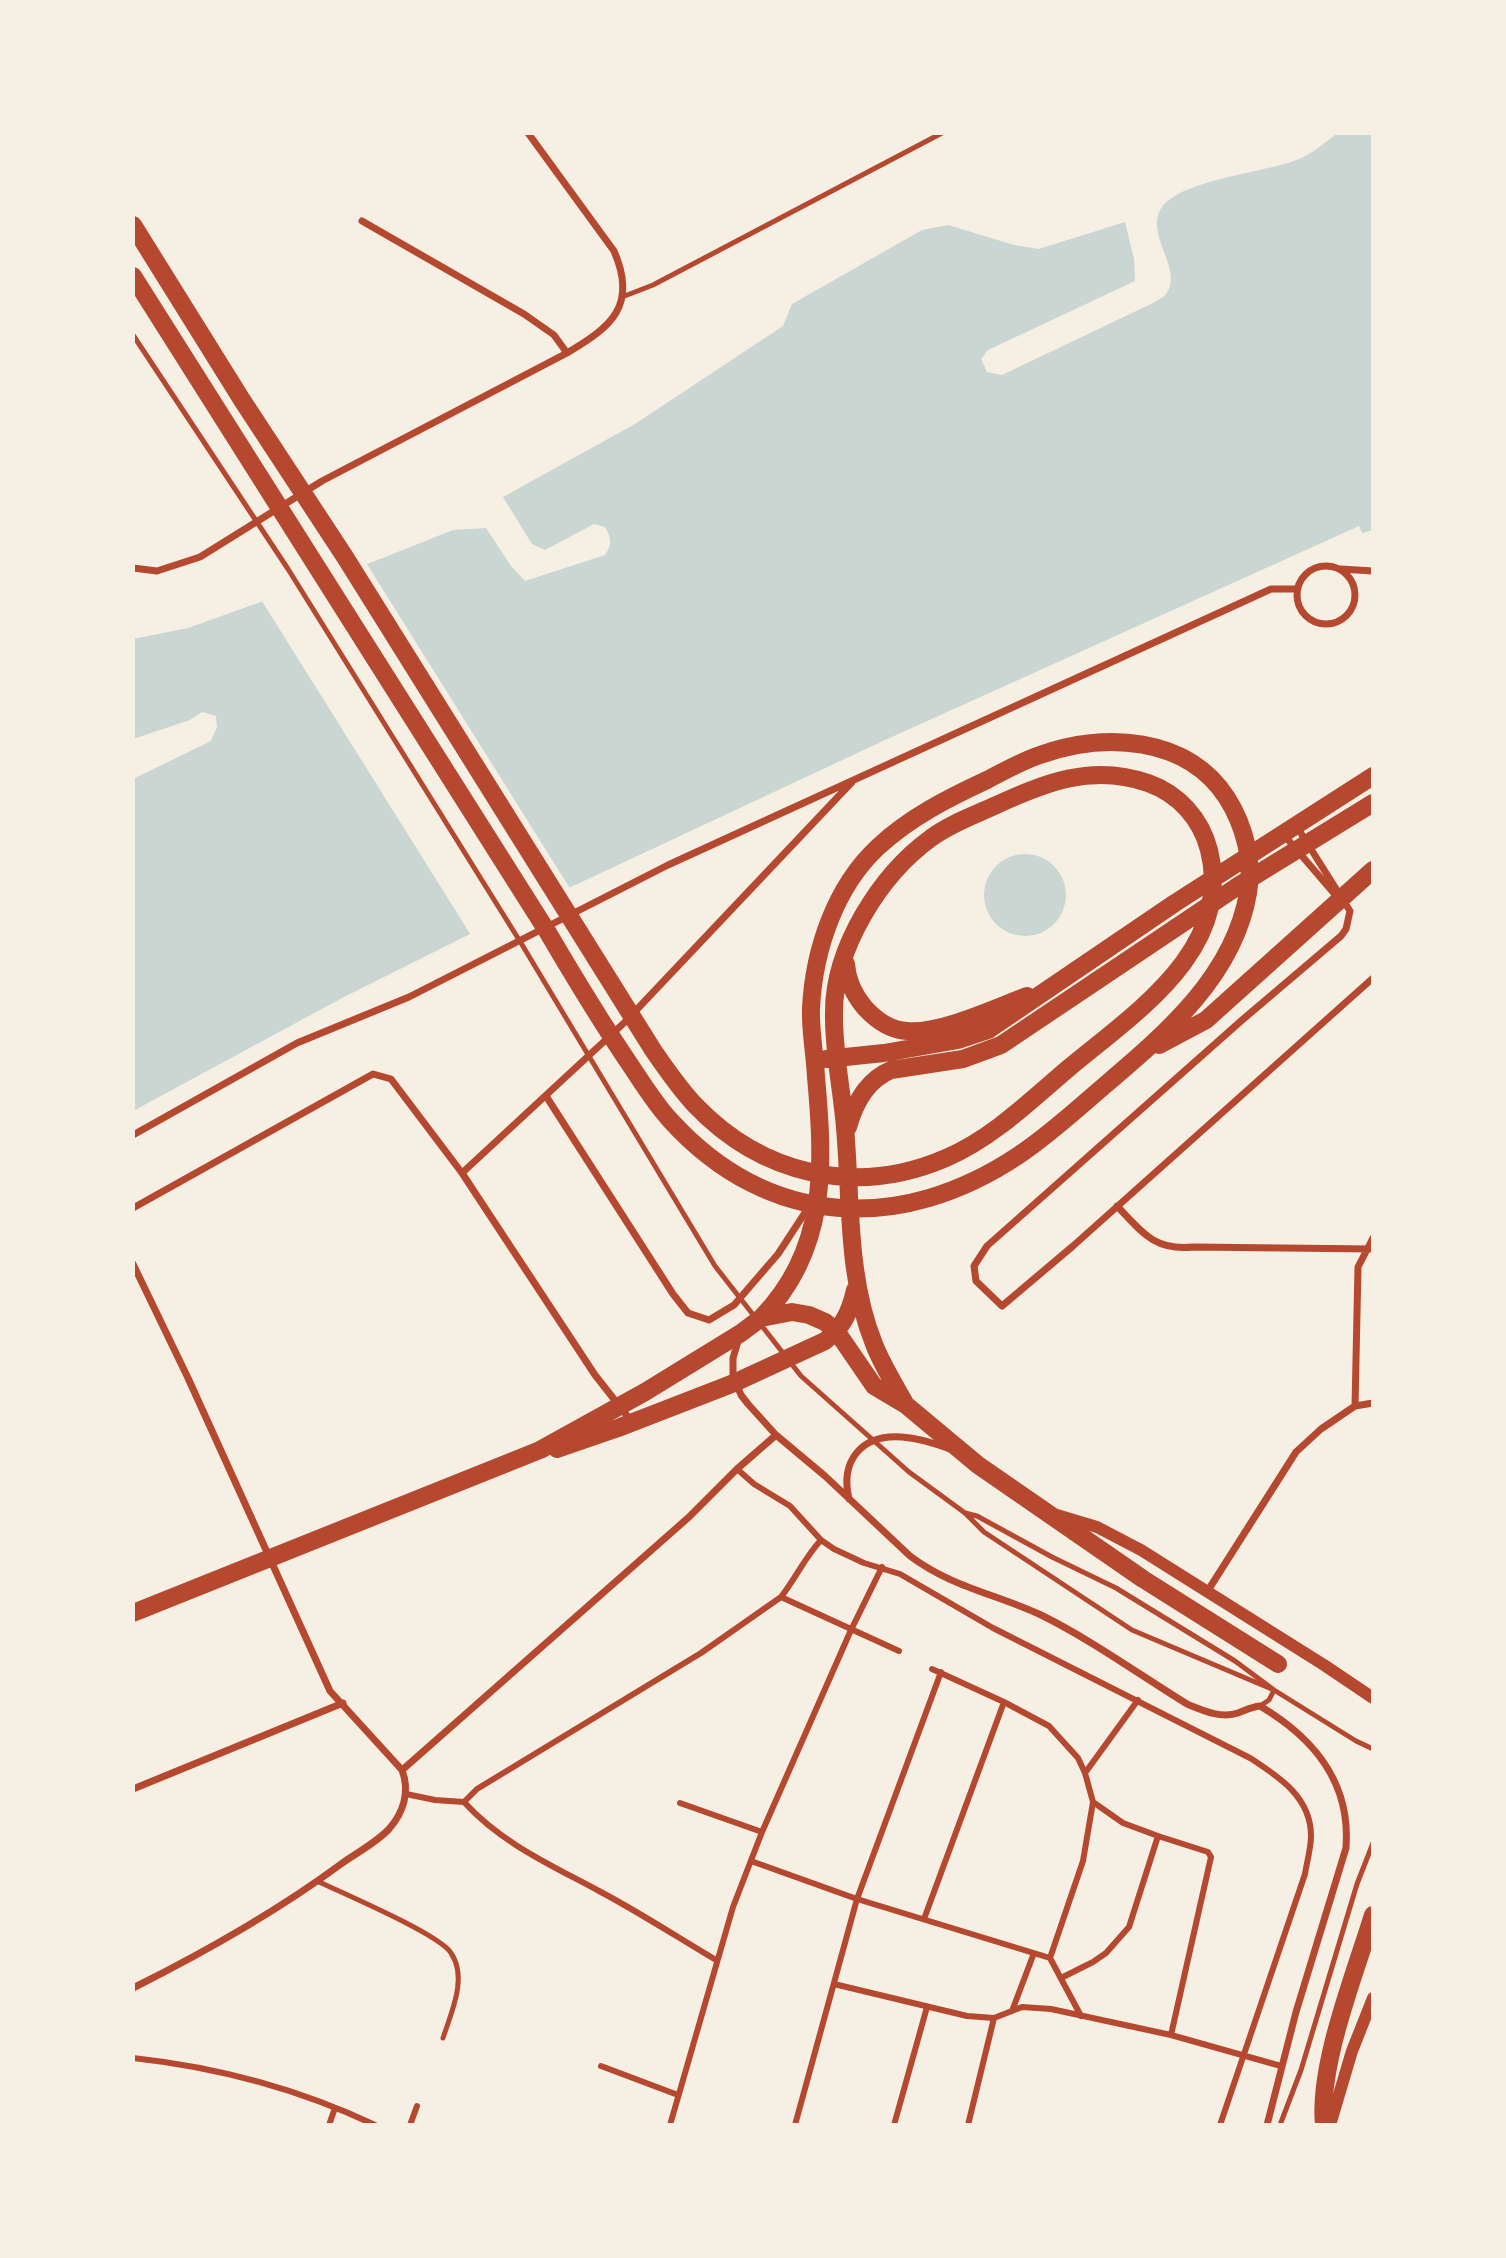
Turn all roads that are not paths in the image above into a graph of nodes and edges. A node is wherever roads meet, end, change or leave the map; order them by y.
1 (528, 133) edge
2 (942, 133) edge
3 (362, 221) dead end
4 (133, 225) edge
5 (133, 276) edge
6 (622, 297) junction
7 (133, 335) edge
8 (567, 353) junction
9 (133, 568) edge
10 (1341, 569) junction
11 (1373, 570) edge
12 (1297, 589) junction
13 (1373, 776) edge
14 (855, 779) junction
15 (1373, 803) edge
16 (1290, 830) junction
17 (1302, 847) junction
18 (1373, 870) edge
19 (1350, 911) junction
20 (845, 957) junction
21 (1373, 978) edge
22 (1056, 984) junction
23 (1138, 1057) junction
24 (837, 1058) junction
25 (815, 1059) junction
26 (546, 1096) junction
27 (846, 1133) junction
28 (133, 1135) edge
29 (462, 1173) junction
30 (820, 1190) junction
31 (1117, 1206) junction
32 (133, 1208) edge
33 (1373, 1238) edge
34 (1370, 1249) edge
35 (133, 1264) edge
36 (857, 1281) junction
37 (761, 1318) junction
38 (836, 1332) junction
39 (741, 1333) junction
40 (734, 1383) junction
41 (614, 1401) junction
42 (1373, 1403) edge
43 (906, 1405) junction
44 (1355, 1406) junction
45 (633, 1423) junction
46 (776, 1435) junction
47 (540, 1450) junction
48 (964, 1454) junction
49 (737, 1469) junction
50 (849, 1500) junction
51 (1047, 1512) junction
52 (965, 1513) junction
53 (821, 1540) junction
54 (270, 1558) junction
55 (882, 1567) junction
56 (1207, 1592) junction
57 (781, 1597) junction
58 (133, 1613) edge
59 (851, 1630) junction
60 (899, 1651) dead end
61 (1278, 1664) dead end
62 (932, 1669) dead end
63 (941, 1672) junction
64 (1274, 1690) junction
65 (1373, 1698) edge
66 (1138, 1700) junction
67 (1004, 1702) junction
68 (343, 1703) junction
69 (1260, 1706) junction
70 (1373, 1749) edge
71 (402, 1770) junction
72 (1085, 1773) junction
73 (133, 1789) edge
74 (407, 1794) junction
75 (464, 1802) junction
76 (1093, 1802) junction
77 (680, 1803) dead end
78 (762, 1832) junction
79 (1158, 1836) junction
80 (1373, 1843) edge
81 (751, 1861) junction
82 (317, 1881) junction
83 (857, 1899) junction
84 (1373, 1915) edge
85 (923, 1919) junction
86 (1034, 1953) junction
87 (1050, 1958) junction
88 (716, 1960) junction
89 (1061, 1978) junction
90 (834, 1984) junction
91 (133, 1988) edge
92 (1373, 1998) edge
93 (927, 2007) junction
94 (1012, 2011) junction
95 (1081, 2016) junction
96 (994, 2018) junction
97 (1171, 2035) junction
98 (443, 2038) dead end
99 (1242, 2056) junction
100 (133, 2058) edge
101 (601, 2066) dead end
102 (1281, 2066) junction
103 (678, 2095) junction
104 (417, 2105) dead end
105 (335, 2108) junction
106 (329, 2125) edge
107 (375, 2125) edge
108 (410, 2125) edge
109 (670, 2125) edge
110 (795, 2125) edge
111 (894, 2125) edge
112 (968, 2125) edge
113 (1220, 2125) edge
114 (1267, 2125) edge
115 (1280, 2125) edge
116 (1324, 2125) edge
117 (1330, 2125) edge

1 - 6 street
2 - 6 lane
3 - 8 street
4 - 20 main road
5 - 23 main road
6 - 8 street
7 - 52 lane
8 - 9 street
10 - 11 street
10 - 12 street
10 - 12 street
12 - 14 street
13 - 16 main road
14 - 26 street
14 - 28 street
15 - 17 main road
16 - 17 street
16 - 17 street
16 - 22 main road
17 - 19 street
17 - 19 street
17 - 27 main road
18 - 23 main road
19 - 31 street
20 - 22 main road
20 - 24 main road
21 - 31 street
22 - 24 main road
23 - 25 main road
24 - 25 main road
24 - 27 main road
25 - 30 main road
26 - 29 street
26 - 30 street
27 - 36 main road
29 - 32 street
29 - 41 street
30 - 37 main road
31 - 34 street
33 - 34 street
34 - 44 street
35 - 54 street
36 - 38 main road
36 - 43 main road
37 - 38 main road
37 - 39 main road
38 - 40 main road
38 - 43 main road
39 - 40 street
39 - 41 main road
40 - 45 main road
40 - 46 street
41 - 45 street
41 - 47 main road
42 - 44 street
43 - 48 main road
44 - 56 street
45 - 47 main road
46 - 49 street
46 - 50 street
47 - 54 main road
48 - 50 street
48 - 51 main road
49 - 53 street
49 - 71 street
50 - 69 street
51 - 56 street
51 - 61 main road
52 - 64 lane
52 - 64 lane
53 - 55 street
53 - 57 street
54 - 58 main road
54 - 68 street
55 - 59 street
55 - 66 street
56 - 65 street
57 - 59 street
57 - 75 street
59 - 60 street
59 - 78 street
62 - 63 street
63 - 67 street
63 - 83 street
64 - 69 lane
64 - 70 lane
66 - 72 street
66 - 99 street
67 - 72 street
67 - 85 street
68 - 71 street
68 - 73 street
69 - 102 street
71 - 74 street
72 - 76 street
74 - 75 street
74 - 82 street
75 - 88 street
76 - 79 street
76 - 87 street
77 - 78 street
78 - 81 street
79 - 89 street
79 - 97 street
80 - 115 lane
81 - 83 street
81 - 88 street
82 - 91 street
82 - 98 lane
83 - 85 street
83 - 90 street
84 - 116 main road
85 - 86 street
86 - 87 street
86 - 94 street
87 - 89 street
88 - 103 street
89 - 95 street
90 - 93 street
90 - 110 street
92 - 117 street
93 - 96 street
93 - 111 street
94 - 95 street
94 - 96 street
95 - 97 street
96 - 112 street
97 - 99 street
99 - 102 street
99 - 113 street
100 - 105 street
101 - 103 street
102 - 114 street
103 - 109 street
104 - 108 street
105 - 106 street
105 - 107 street

